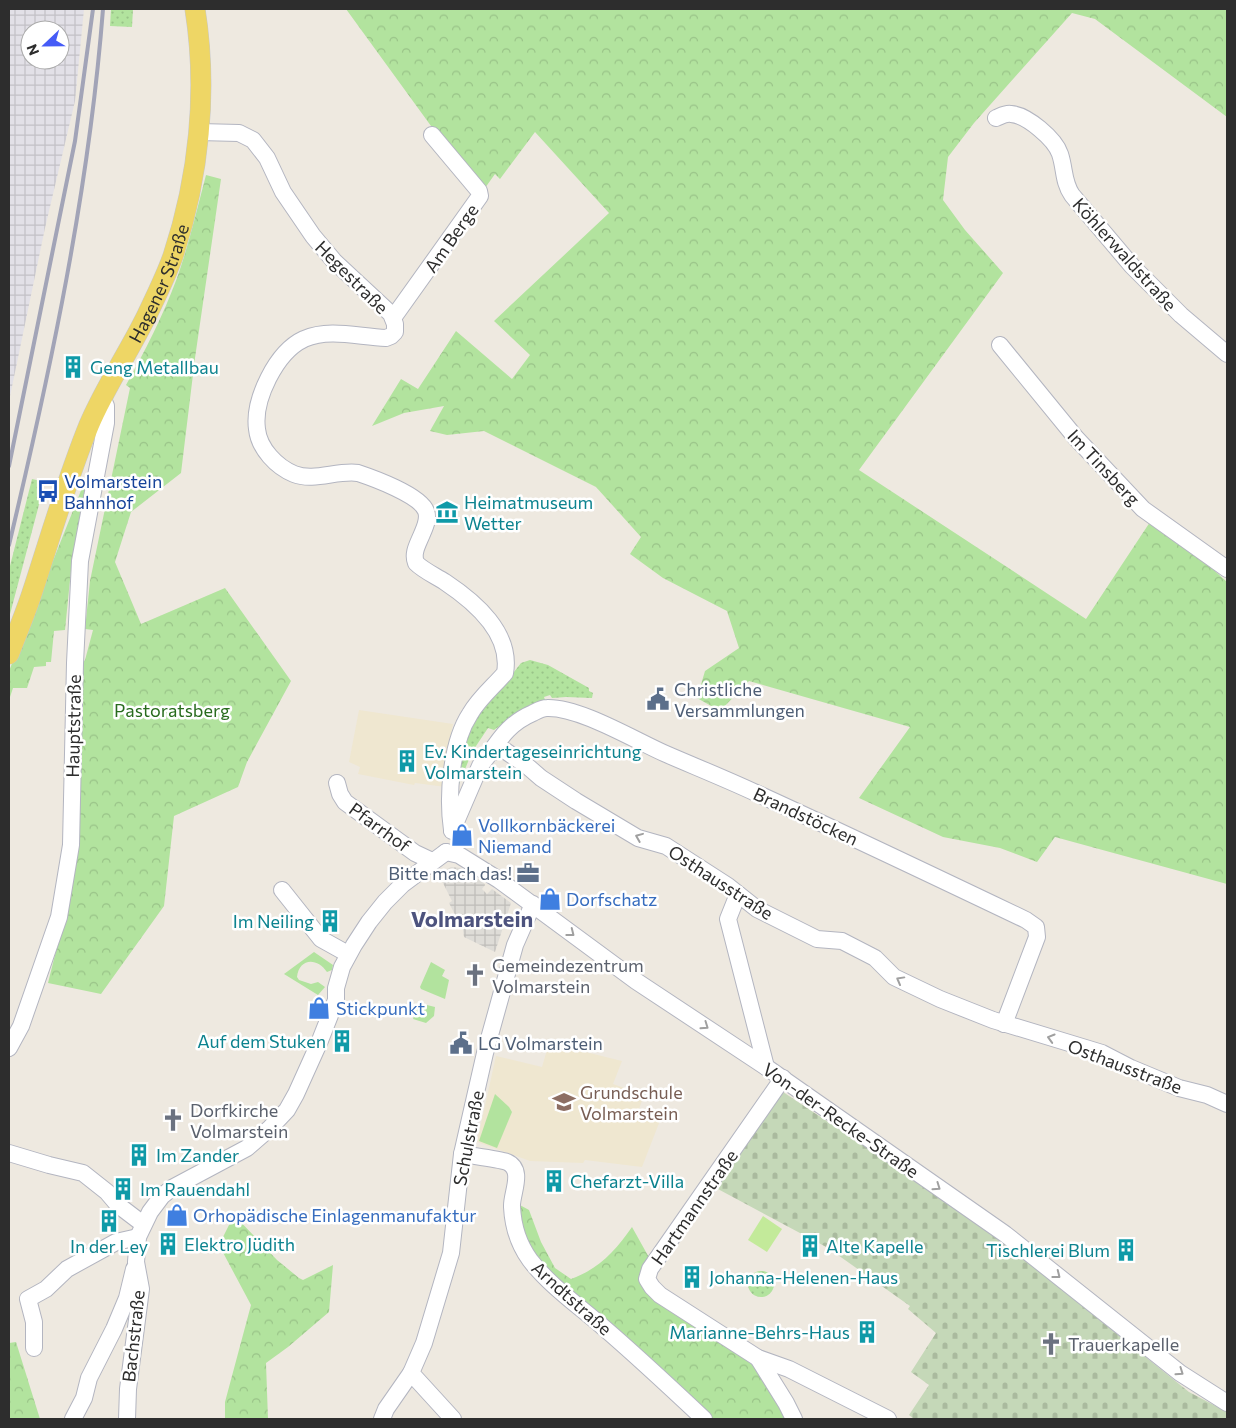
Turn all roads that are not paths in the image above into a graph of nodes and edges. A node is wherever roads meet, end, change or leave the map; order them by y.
1 (195, 9) edge
2 (996, 118) dead end
3 (199, 132) junction
4 (432, 135) dead end
5 (393, 318) junction
6 (1000, 345) dead end
7 (1227, 354) edge
8 (102, 397) junction
9 (1227, 569) edge
10 (9, 654) edge
11 (490, 754) junction
12 (337, 783) dead end
13 (452, 830) junction
14 (439, 857) junction
15 (282, 890) dead end
16 (738, 894) junction
17 (533, 904) junction
18 (348, 954) junction
19 (1004, 1024) junction
20 (9, 1048) edge
21 (766, 1067) junction
22 (783, 1078) junction
23 (1227, 1104) edge
24 (9, 1153) edge
25 (462, 1154) junction
26 (140, 1230) junction
27 (136, 1262) junction
28 (34, 1348) dead end
29 (758, 1358) junction
30 (411, 1373) junction
31 (1227, 1403) edge
32 (73, 1419) edge
33 (127, 1419) edge
34 (382, 1419) edge
35 (453, 1419) edge
36 (704, 1419) edge
37 (794, 1419) edge
38 (888, 1419) edge

1 - 3 main road, Hagener Straße
2 - 7 street, Köhlerwaldstraße
3 - 5 street, Hegestraße
3 - 8 main road, Hagener Straße
4 - 5 street, Am Berge
5 - 13 street, Hegestraße
6 - 9 street, Im Tinsberg
8 - 10 main road, Hagener Straße
8 - 20 street, Hauptstraße
11 - 13 street
16 -> 11 street, Osthausstraße
11 - 19 street, Brandstöcken
12 - 14 street, Pfarrhof
13 - 14 street
14 - 17 street, Von-der-Recke-Straße
14 - 18 street
15 - 18 street
19 -> 16 street, Osthausstraße
16 - 21 street
17 -> 21 street, Von-der-Recke-Straße
17 - 25 street, Schulstraße
18 - 26 street
23 -> 19 street, Osthausstraße
21 - 22 street, Von-der-Recke-Straße
22 - 29 street, Hartmannstraße
22 -> 31 street, Von-der-Recke-Straße
24 - 26 street
25 - 30 street, Schulstraße
25 - 36 street, Arndtstraße
26 - 27 street, Bachstraße
26 - 28 street
27 - 32 street
27 - 33 street, Bachstraße
29 - 37 street
29 - 38 street, Hartmannstraße
30 - 34 street, Schulstraße
30 - 35 street

